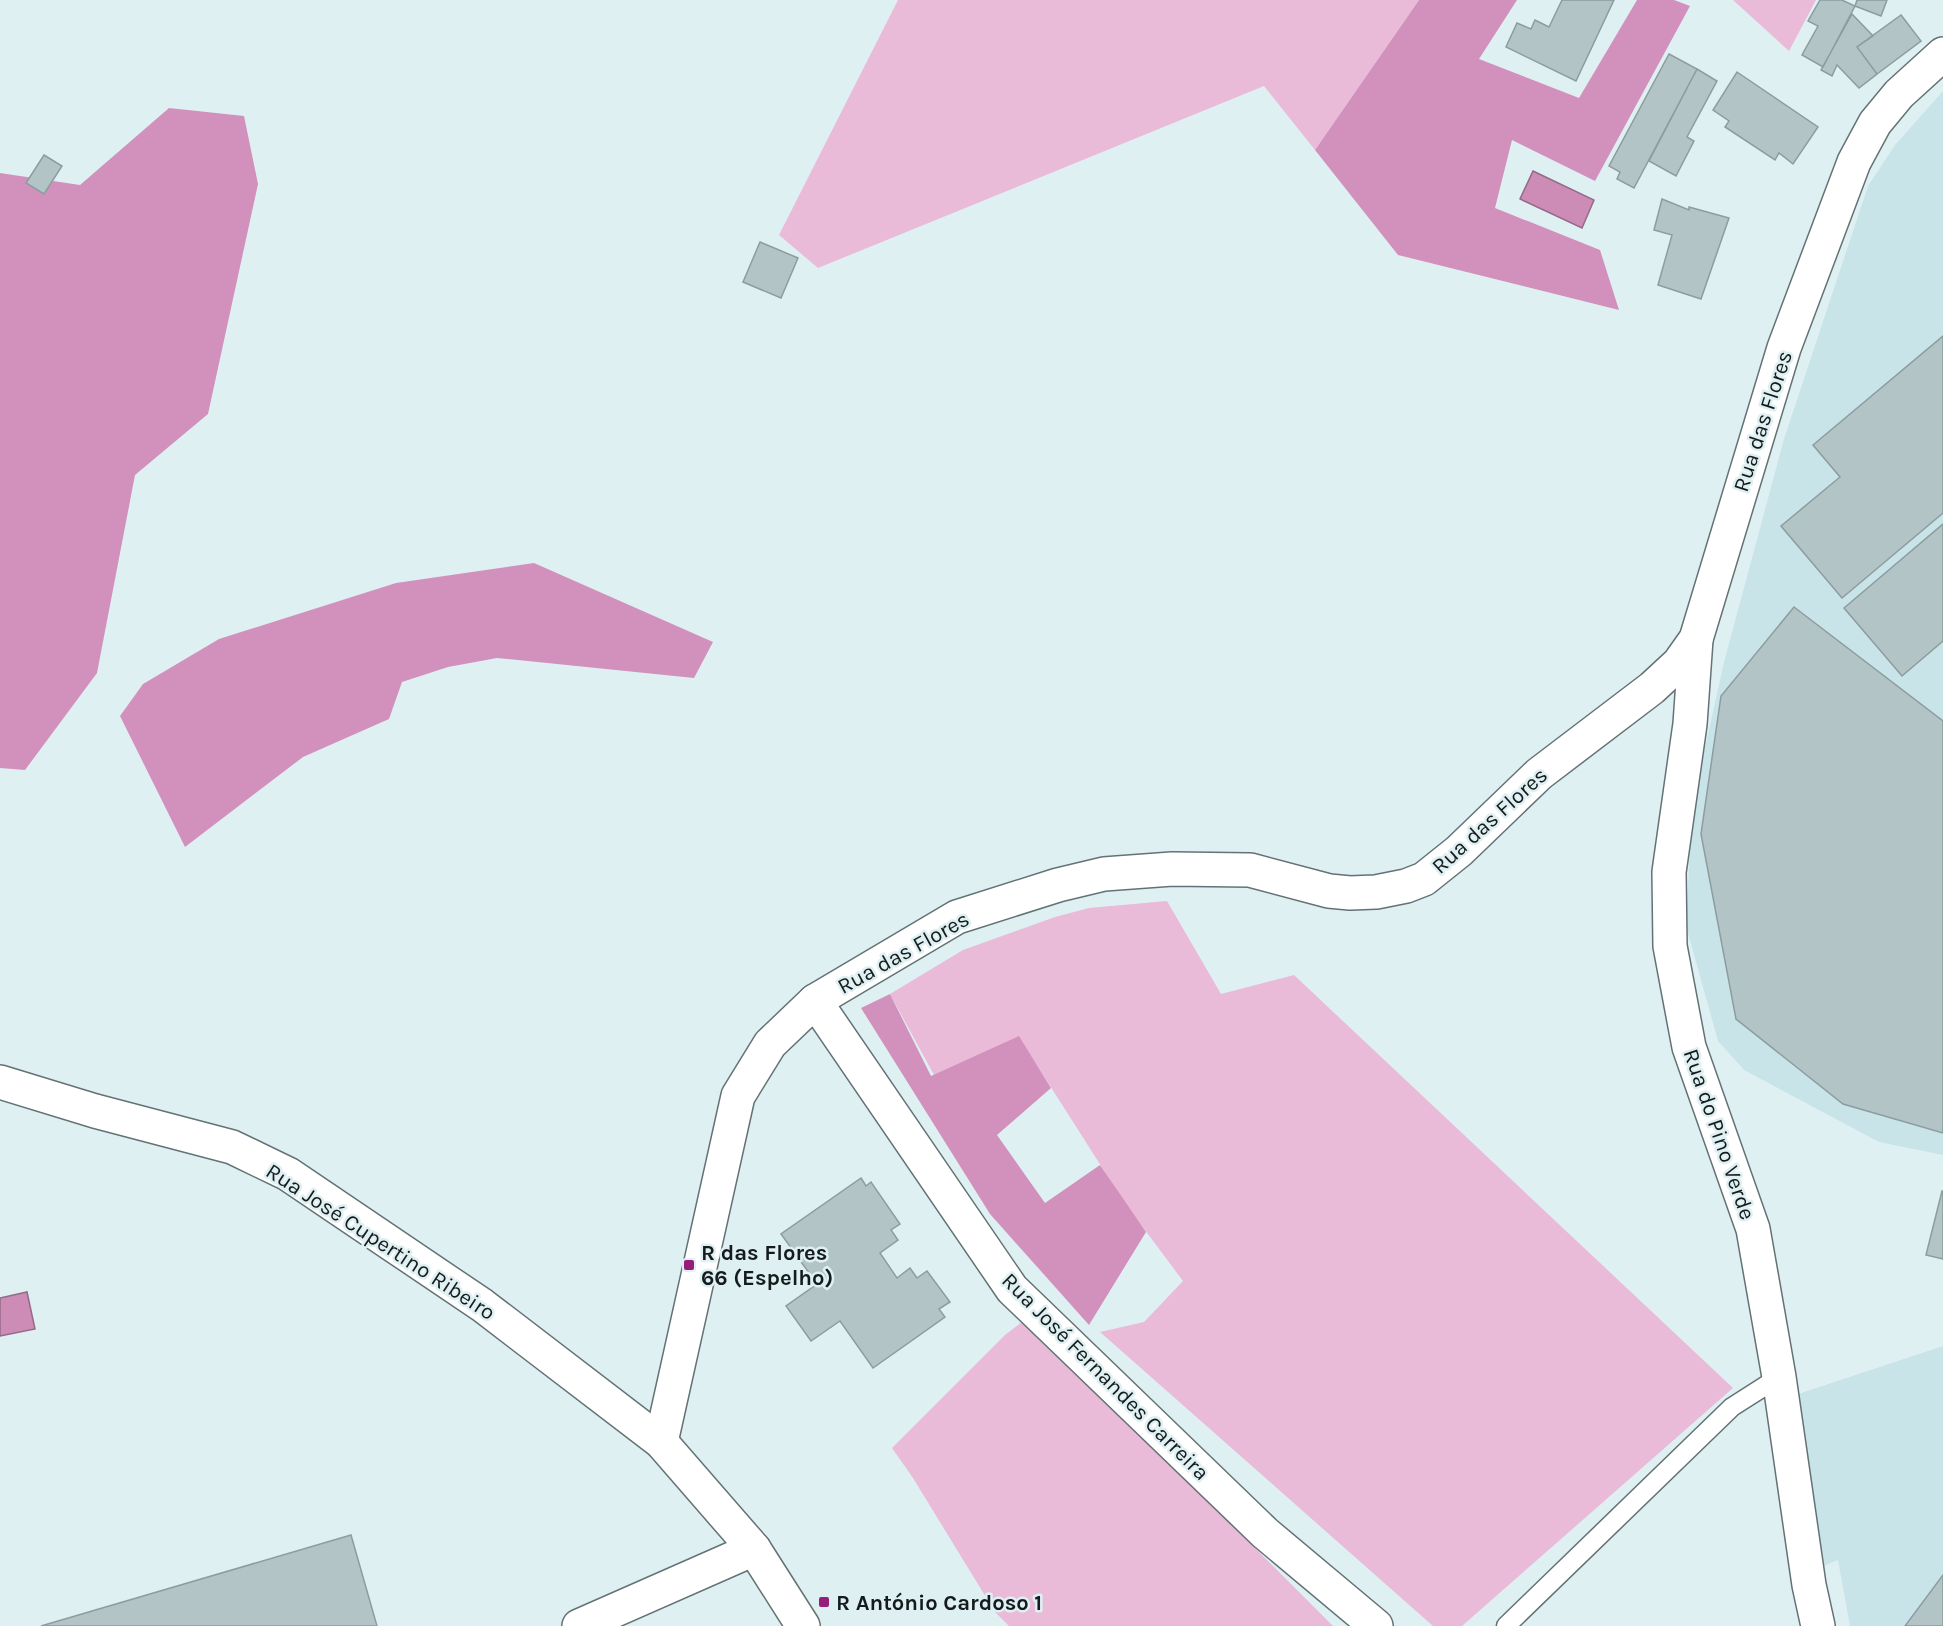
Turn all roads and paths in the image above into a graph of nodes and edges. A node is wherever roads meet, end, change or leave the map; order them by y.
1 (1943, 54) edge
2 (1696, 639) junction
3 (815, 1001) junction
4 (0, 1082) edge
5 (1779, 1377) junction
6 (661, 1442) junction
7 (754, 1549) junction
8 (579, 1626) edge
9 (803, 1626) edge
10 (1376, 1626) edge
11 (1506, 1626) edge
12 (1818, 1626) edge

1 - 2 street, Rua das Flores
2 - 3 street, Rua das Flores
2 - 5 street, Rua do Pino Verde
3 - 6 street, Rua das Flores
3 - 10 street, Rua José Fernandes Carreira
4 - 6 street, Rua José Cupertino Ribeiro
5 - 11 lane
5 - 12 street, Rua do Pino Verde
6 - 7 street, Rua José Cupertino Ribeiro
7 - 8 street
7 - 9 street, Rua José Cupertino Ribeiro

